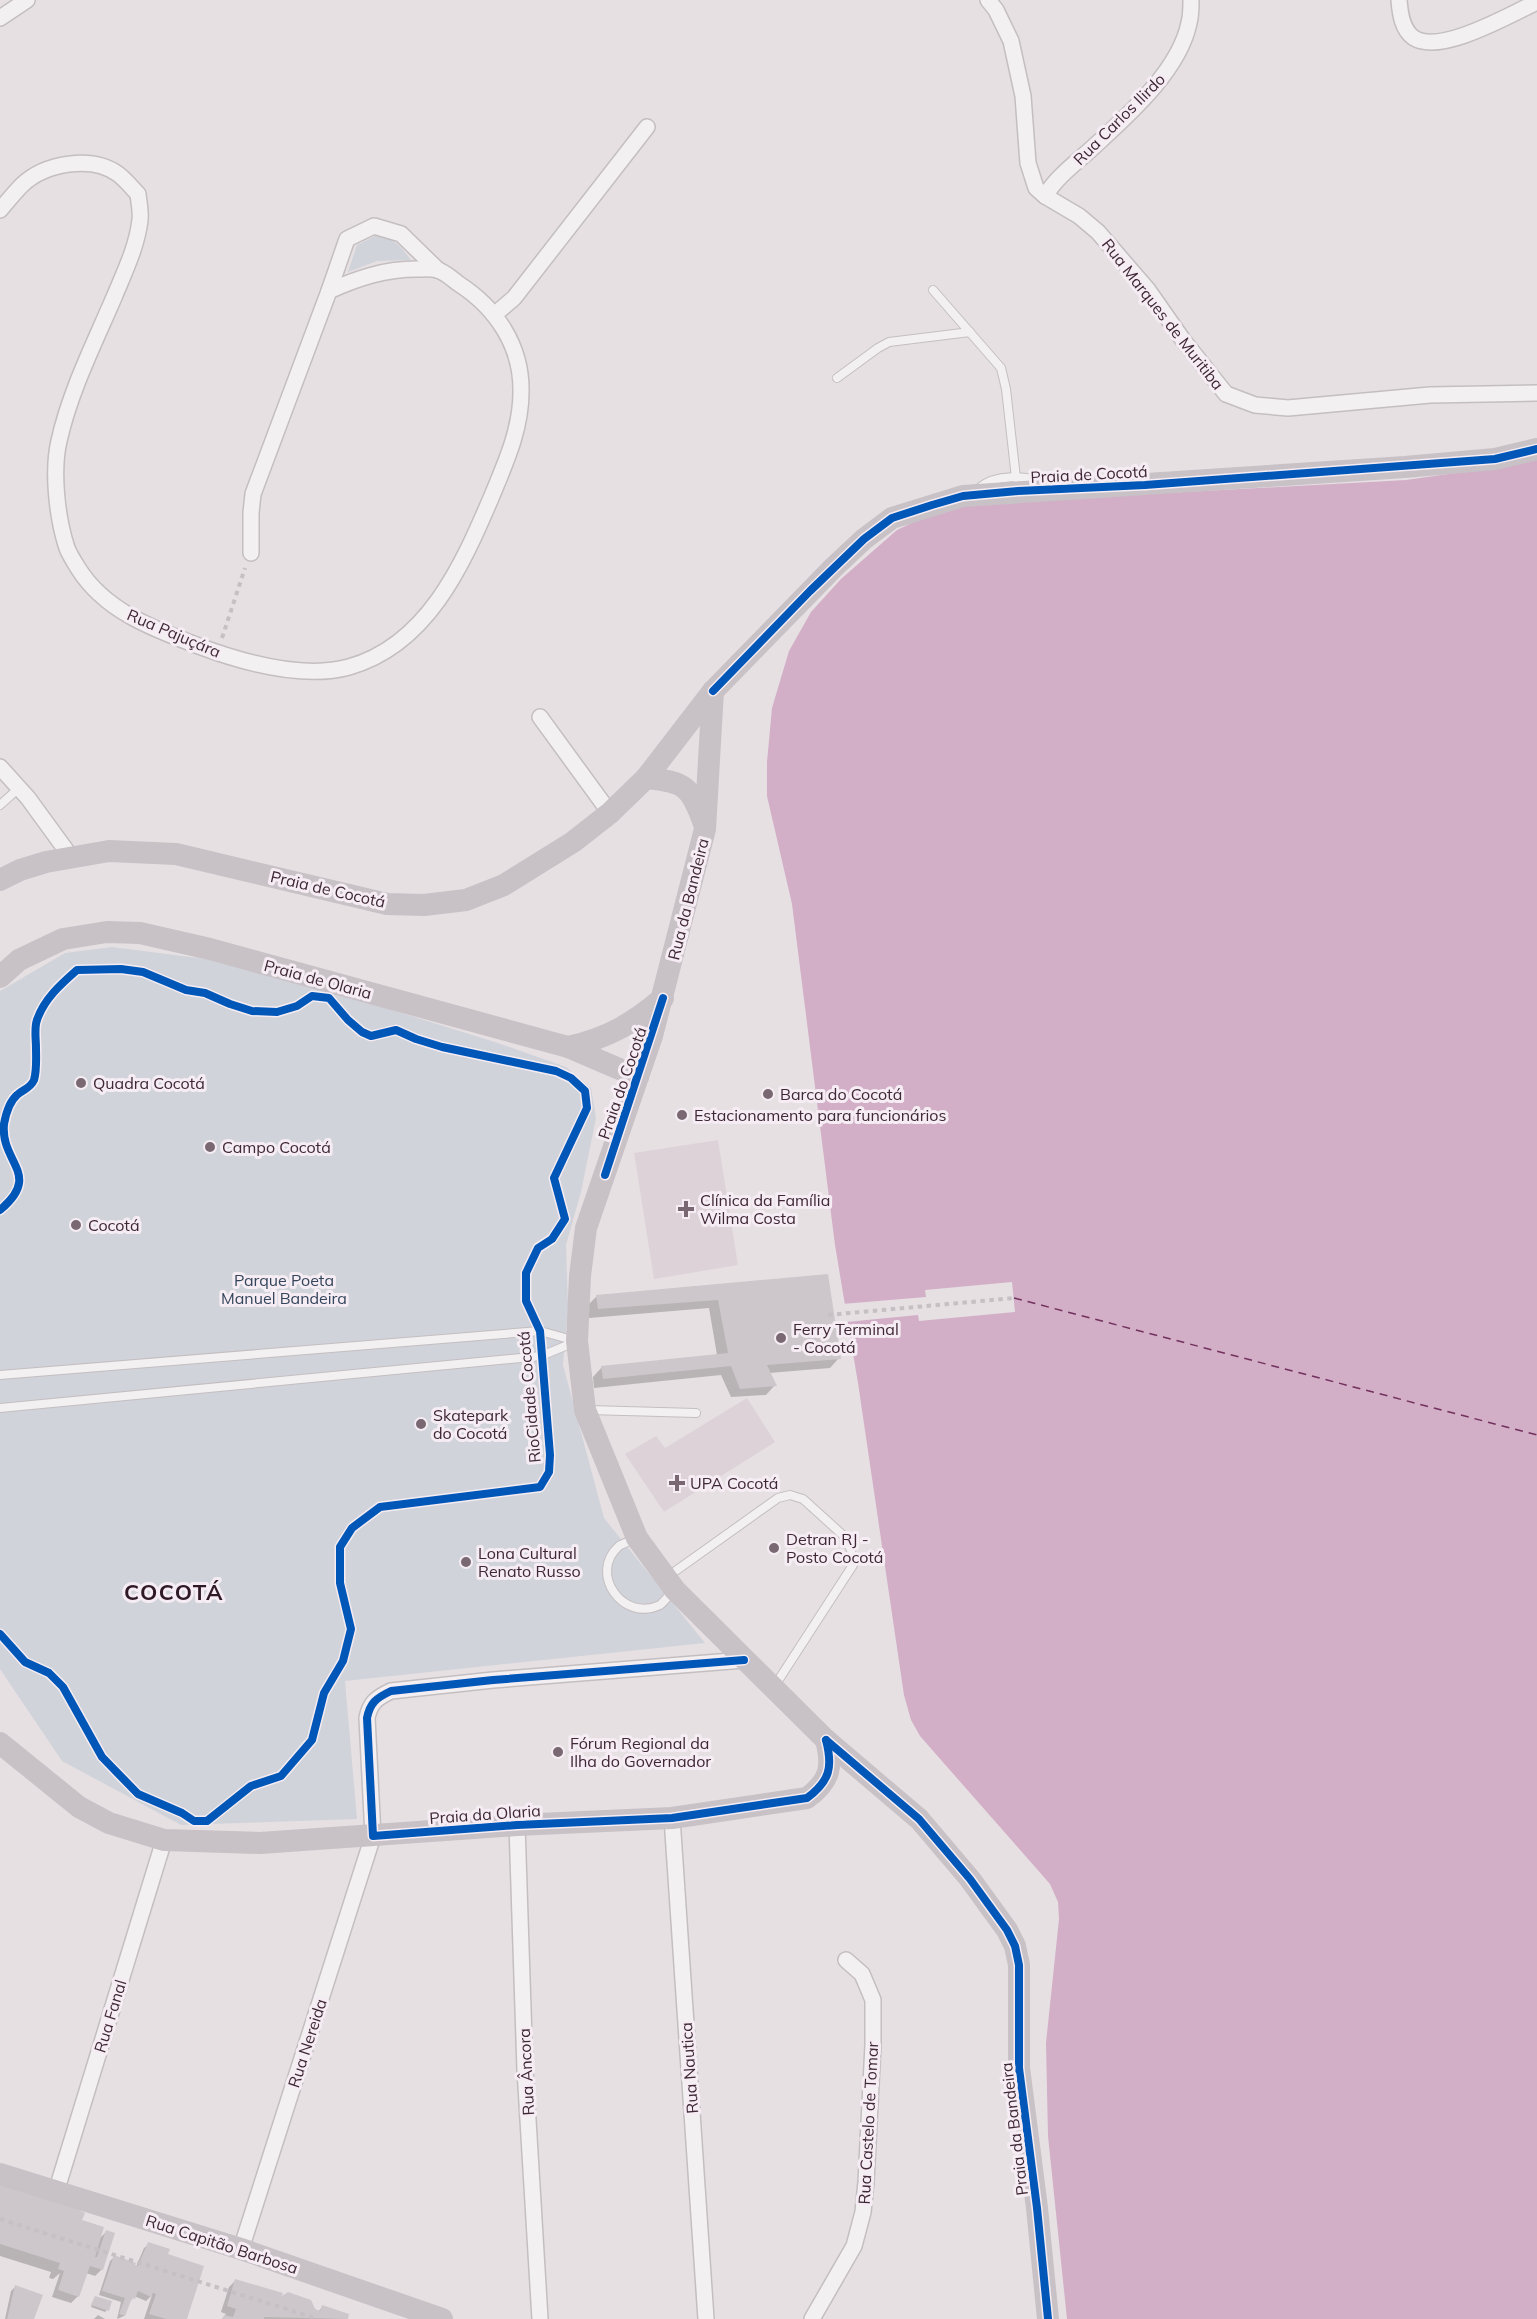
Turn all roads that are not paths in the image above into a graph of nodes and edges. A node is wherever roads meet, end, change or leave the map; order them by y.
1 (27, 0) edge
2 (988, 0) edge
3 (1191, 0) edge
4 (1399, 0) edge
5 (1537, 2) edge
6 (0, 18) edge
7 (646, 127) dead end
8 (1045, 196) junction
9 (0, 210) edge
10 (438, 270) junction
11 (933, 290) dead end
12 (329, 291) junction
13 (494, 315) junction
14 (970, 332) junction
15 (837, 378) dead end
16 (1537, 393) edge
17 (1537, 448) edge
18 (1016, 478) junction
19 (1056, 489) junction
20 (972, 495) junction
21 (251, 553) road end
22 (713, 691) joint
23 (540, 717) dead end
24 (700, 725) junction
25 (0, 767) edge
26 (646, 778) junction
27 (19, 788) junction
28 (0, 805) edge
29 (610, 813) junction
30 (705, 829) junction
31 (71, 857) junction
32 (0, 880) edge
33 (0, 977) edge
34 (663, 999) junction
35 (568, 1047) junction
36 (638, 1077) junction
37 (577, 1341) junction
38 (0, 1375) edge
39 (0, 1408) edge
40 (585, 1410) junction
41 (696, 1413) dead end
42 (637, 1538) junction
43 (670, 1584) junction
44 (744, 1660) junction
45 (773, 1688) junction
46 (826, 1740) junction
47 (1, 1742) edge
48 (672, 1818) junction
49 (517, 1825) junction
50 (373, 1836) junction
51 (164, 1840) junction
52 (846, 1960) dead end
53 (0, 2174) edge
54 (56, 2192) junction
55 (241, 2249) junction
56 (444, 2318) edge
57 (540, 2319) edge
58 (706, 2319) edge
59 (812, 2319) edge
60 (1048, 2319) edge

1 - 6 street
2 - 8 street, Rua Marques de Muritiba
3 - 8 street, Rua Carlos Ilirdo
4 - 5 street
7 - 13 street
8 - 16 street, Rua Marques de Muritiba
9 - 13 street, Rua Pajuçára
10 - 12 street
10 - 12 street, Rua Pajuçára
10 - 13 street, Rua Pajuçára
11 - 14 lane
12 - 21 street, Rua Pajuçára
14 - 15 lane
14 - 18 lane
17 - 19 street, Praia de Cocotá
18 - 19 lane
18 - 20 lane
19 - 20 street, Praia de Cocotá
20 - 22 street, Praia de Cocotá
22 - 24 street, Rua da Bandeira
23 - 29 street
24 - 26 street, Praia de Cocotá
24 - 30 street, Rua da Bandeira
25 - 27 street
26 - 29 street, Praia de Cocotá
26 - 30 street
27 - 28 lane
27 - 31 street
29 - 31 street, Praia de Cocotá
30 - 34 street, Rua da Bandeira
31 - 32 street, Praia de Cocotá
33 - 35 street, Praia de Olaria
34 - 35 street
34 - 36 street, Praia do Cocotá
35 - 36 street, Praia de Olaria
36 - 37 street, Praia do Cocotá
37 - 38 lane
37 - 39 lane
37 - 40 street, Praia do Cocotá
40 - 41 lane
40 - 42 street, Praia do Cocotá
42 - 43 street, Praia do Cocotá
42 - 43 lane
43 - 44 street, Praia do Cocotá
43 - 45 lane
44 - 45 street
44 - 50 street
45 - 46 street
46 - 48 street, Praia da Olaria
46 - 60 street, Praia da Bandeira
47 - 51 street, Praia da Olaria
48 - 49 street, Praia da Olaria
48 - 58 street, Rua Nautica
49 - 50 street, Praia da Olaria
49 - 57 street, Rua Âncora
50 - 51 street, Praia da Olaria
50 - 55 street, Rua Nereida
51 - 54 street, Rua Fanal
52 - 59 street, Rua Castelo de Tomar
53 - 54 street, Rua Capitão Barbosa
54 - 55 street, Rua Capitão Barbosa
55 - 56 street, Rua Capitão Barbosa

